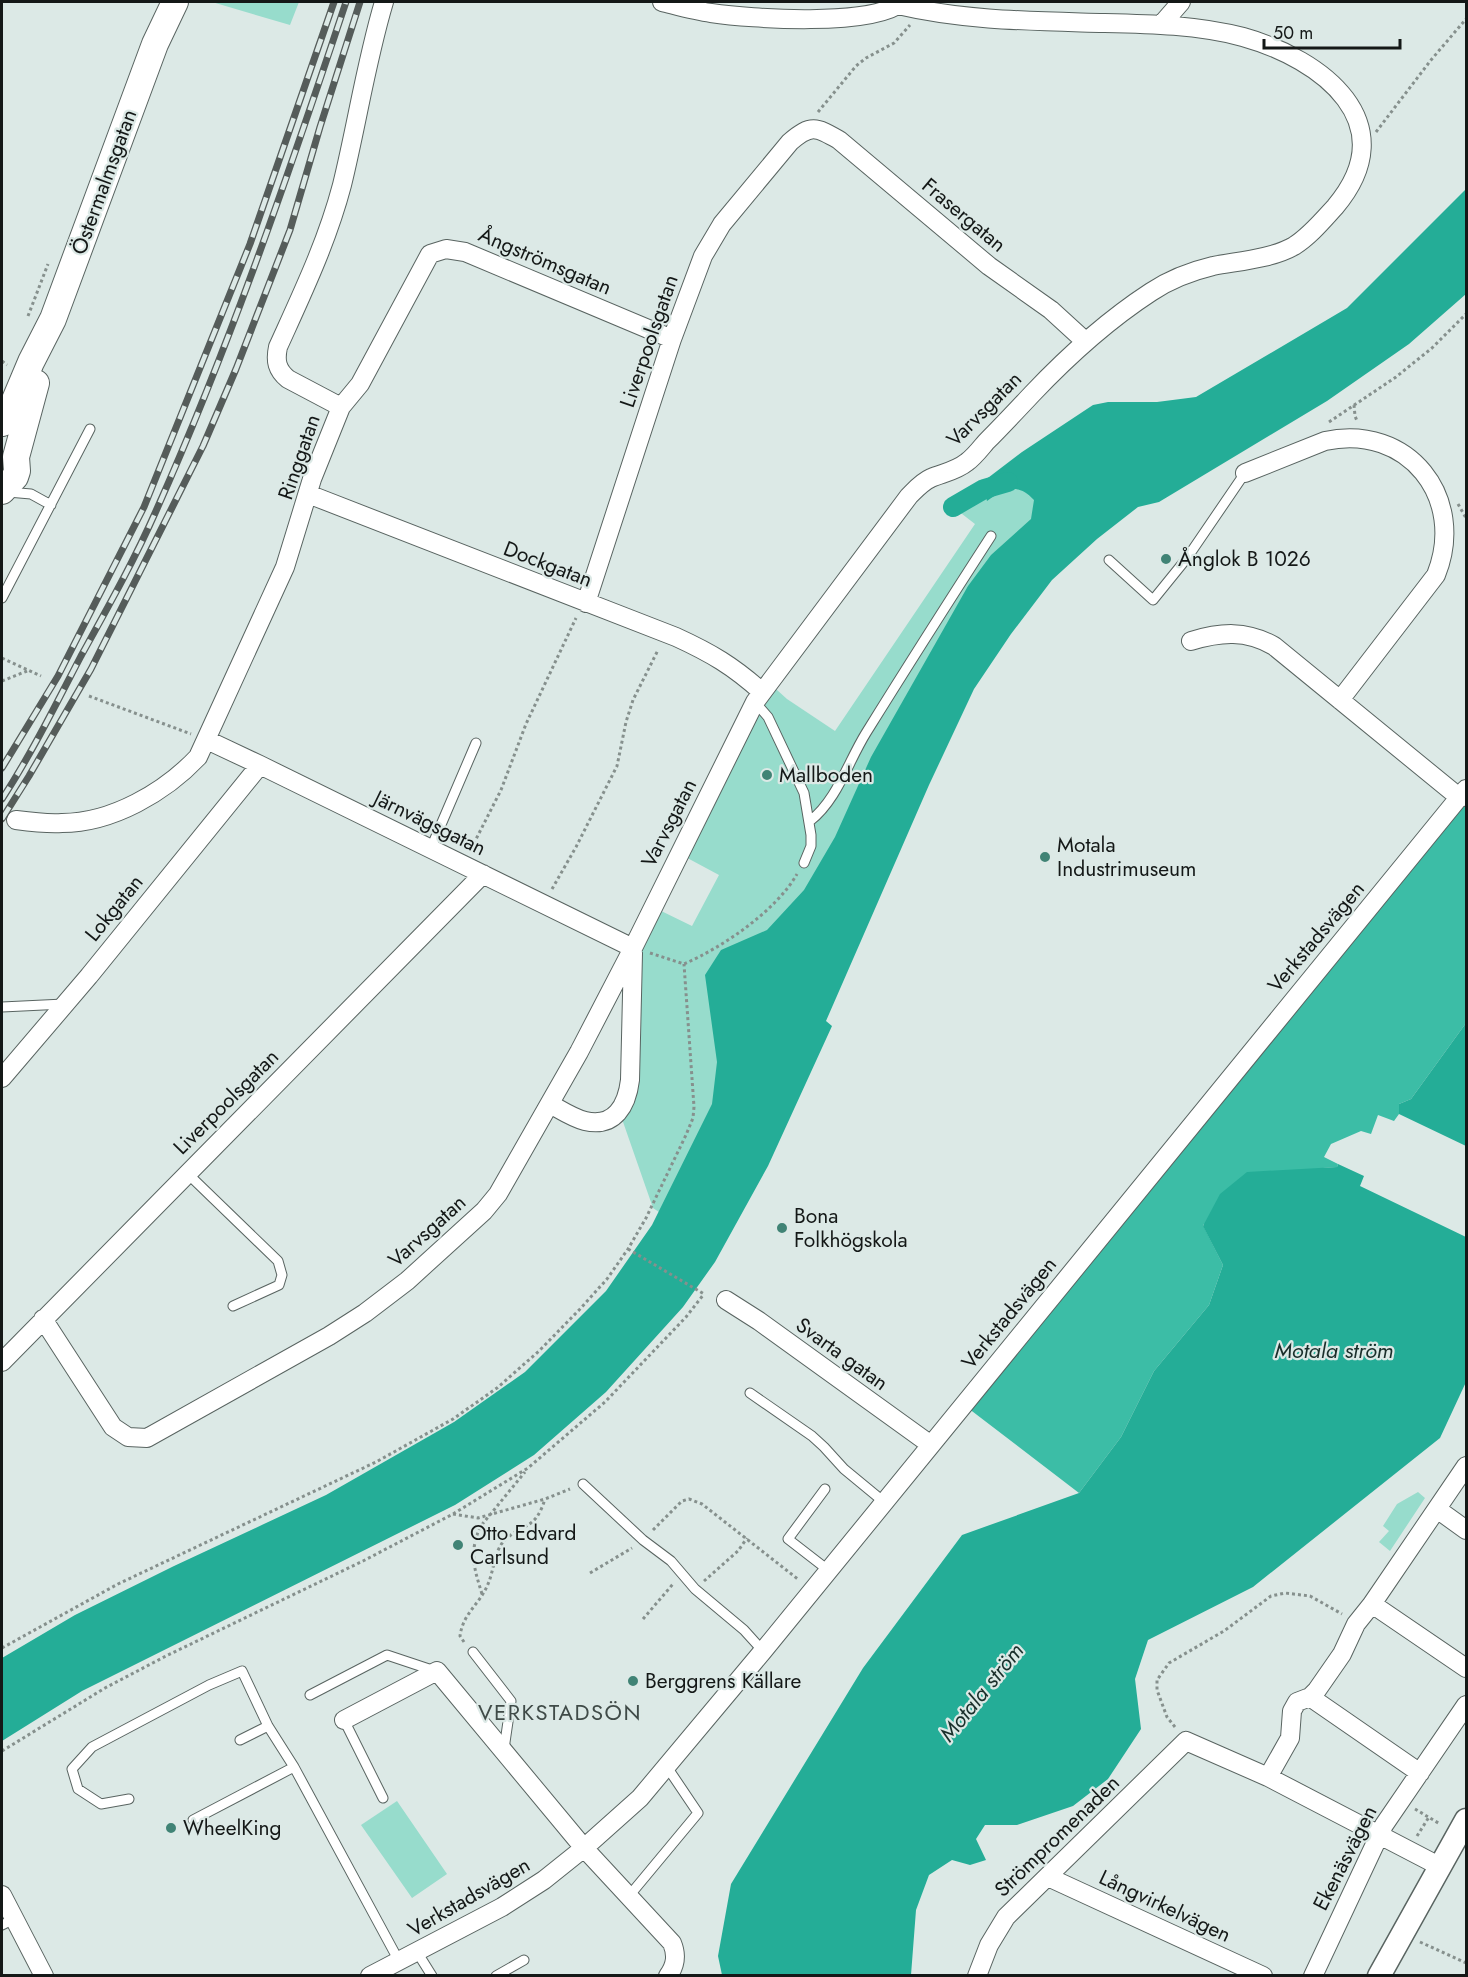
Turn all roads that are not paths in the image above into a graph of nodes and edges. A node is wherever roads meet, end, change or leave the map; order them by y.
1 (167, 2) edge
2 (175, 2) edge
3 (384, 2) edge
4 (662, 2) edge
5 (1181, 2) edge
6 (905, 5) edge
7 (1161, 25) junction
8 (155, 44) junction
9 (812, 128) joint
10 (53, 319) junction
11 (672, 339) junction
12 (1086, 342) junction
13 (341, 407) junction
14 (2, 423) edge
15 (90, 429) dead end
16 (11, 456) edge
17 (1245, 473) joint
18 (2, 492) edge
19 (31, 494) junction
20 (308, 494) junction
21 (51, 505) junction
22 (991, 536) dead end
23 (1108, 560) dead end
24 (3, 598) edge
25 (586, 603) junction
26 (1191, 641) dead end
27 (759, 697) junction
28 (1340, 700) junction
29 (207, 740) junction
30 (476, 743) dead end
31 (260, 765) junction
32 (1463, 794) edge
33 (15, 820) dead end
34 (810, 821) junction
35 (431, 848) junction
36 (804, 863) road end
37 (483, 874) junction
38 (633, 948) junction
39 (64, 1004) junction
40 (2, 1007) edge
41 (2, 1078) edge
42 (550, 1104) junction
43 (187, 1173) junction
44 (726, 1300) dead end
45 (233, 1306) dead end
46 (43, 1319) junction
47 (2, 1362) edge
48 (750, 1393) dead end
49 (931, 1445) junction
50 (1467, 1466) edge
51 (583, 1484) road end
52 (825, 1489) dead end
53 (884, 1502) junction
54 (1437, 1509) junction
55 (1467, 1530) edge
56 (828, 1570) junction
57 (1372, 1604) junction
58 (763, 1651) junction
59 (473, 1652) road end
60 (1467, 1668) edge
61 (437, 1671) junction
62 (310, 1695) dead end
63 (1310, 1697) junction
64 (1467, 1705) edge
65 (345, 1720) joint
66 (268, 1726) junction
67 (240, 1740) dead end
68 (504, 1751) junction
69 (294, 1767) junction
70 (667, 1767) junction
71 (1420, 1773) junction
72 (1269, 1778) junction
73 (383, 1798) dead end
74 (129, 1799) dead end
75 (193, 1820) dead end
76 (1462, 1828) edge
77 (1379, 1834) junction
78 (584, 1848) junction
79 (1439, 1866) junction
80 (1048, 1877) junction
81 (2, 1895) edge
82 (629, 1896) junction
83 (8, 1922) edge
84 (417, 1952) junction
85 (524, 1960) dead end
86 (399, 1961) junction
87 (44, 1976) edge
88 (370, 1976) edge
89 (432, 1976) edge
90 (496, 1976) edge
91 (668, 1976) edge
92 (978, 1976) edge
93 (1263, 1976) edge
94 (1313, 1976) edge
95 (1379, 1976) edge

1 - 8 main road, Östermalmsgatan
2 - 8 main road, Östermalmsgatan
3 - 13 street, Ringgatan
4 - 6 street
5 - 7 street
6 - 7 street
7 - 12 street, Varvsgatan
8 - 10 main road, Östermalmsgatan
9 - 11 street, Liverpoolsgatan
9 - 12 street, Frasergatan
10 - 14 main road, Östermalmsgatan
10 - 16 main road, Östermalmsgatan
11 - 13 street, Ångströmsgatan
11 - 25 street, Liverpoolsgatan
12 - 27 street, Varvsgatan
13 - 20 street, Ringgatan
15 - 21 lane
16 - 18 main road, Östermalmsgatan
16 - 19 lane
17 - 23 lane
17 - 28 street
18 - 19 lane
19 - 21 lane
20 - 25 street, Dockgatan
20 - 29 street, Ringgatan
21 - 24 lane
22 - 34 lane
25 - 27 street, Dockgatan
26 - 28 street, Verkstadsvägen
27 - 34 lane
27 - 38 street, Varvsgatan
28 - 32 street, Verkstadsvägen
29 - 31 street, Järnvägsgatan
29 - 33 street, Ringgatan
30 - 35 lane
31 - 35 street, Järnvägsgatan
31 - 39 street, Lokgatan
32 - 49 street, Verkstadsvägen
34 - 36 lane
35 - 37 street, Järnvägsgatan
37 - 38 street, Järnvägsgatan
37 - 43 street, Liverpoolsgatan
38 - 42 street, Varvsgatan
38 - 42 street
39 - 40 lane
39 - 41 street, Lokgatan
42 - 46 street, Varvsgatan
43 - 45 lane
43 - 46 street, Liverpoolsgatan
44 - 49 street, Svarta gatan
46 - 47 street, Liverpoolsgatan
48 - 53 lane
49 - 53 street, Verkstadsvägen
50 - 54 street
51 - 58 lane
52 - 56 lane
53 - 56 street, Verkstadsvägen
54 - 55 street
54 - 57 street
56 - 58 street, Verkstadsvägen
57 - 60 street
57 - 63 street
58 - 70 street, Verkstadsvägen
59 - 68 lane
61 - 62 lane
61 - 65 street
61 - 68 street
63 - 71 street
63 - 72 street
64 - 71 street, Ekenäsvägen
65 - 73 lane
66 - 67 lane
66 - 69 lane
66 - 74 lane
68 - 78 street
69 - 75 lane
69 - 86 lane
70 - 78 street, Verkstadsvägen
70 - 82 lane
71 - 77 street, Ekenäsvägen
72 - 77 street
72 - 80 street, Strömpromenaden
76 - 79 street
77 - 79 street
77 - 94 street, Ekenäsvägen
78 - 82 street
78 - 84 street, Verkstadsvägen
79 - 95 street
80 - 92 street, Strömpromenaden
80 - 93 street, Långvirkelvägen
81 - 83 street
82 - 91 street
83 - 87 street
84 - 86 street, Verkstadsvägen
84 - 89 lane
85 - 90 lane
86 - 88 street, Verkstadsvägen

